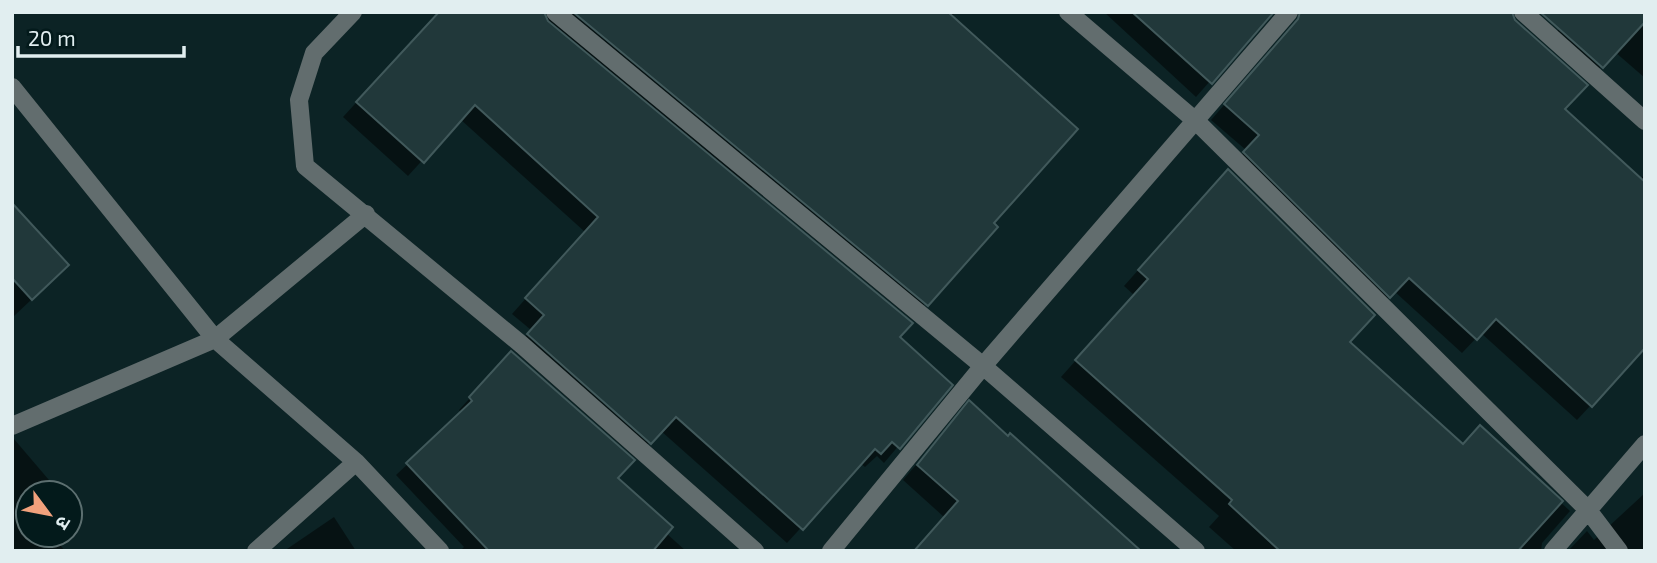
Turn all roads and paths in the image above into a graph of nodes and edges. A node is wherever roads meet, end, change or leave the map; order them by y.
1 (353, 12) edge
2 (555, 12) edge
3 (1068, 12) edge
4 (1289, 12) edge
5 (1523, 12) edge
6 (12, 87) edge
7 (1645, 121) edge
8 (1196, 122) junction
9 (366, 214) junction
10 (215, 339) junction
11 (983, 366) junction
12 (12, 426) edge
13 (1645, 444) edge
14 (356, 462) junction
15 (1588, 510) junction
16 (256, 551) edge
17 (440, 551) edge
18 (755, 551) edge
19 (831, 551) edge
20 (1196, 551) edge
21 (1553, 551) edge
22 (1619, 551) edge

1 - 9 street
2 - 11 street
3 - 8 street
4 - 8 street
5 - 7 street
6 - 10 street
8 - 11 street
8 - 15 street
9 - 10 street
9 - 18 street
10 - 12 street
10 - 14 street
11 - 19 street
11 - 20 street
13 - 15 street
14 - 16 street
14 - 17 street
15 - 21 street
15 - 22 street

